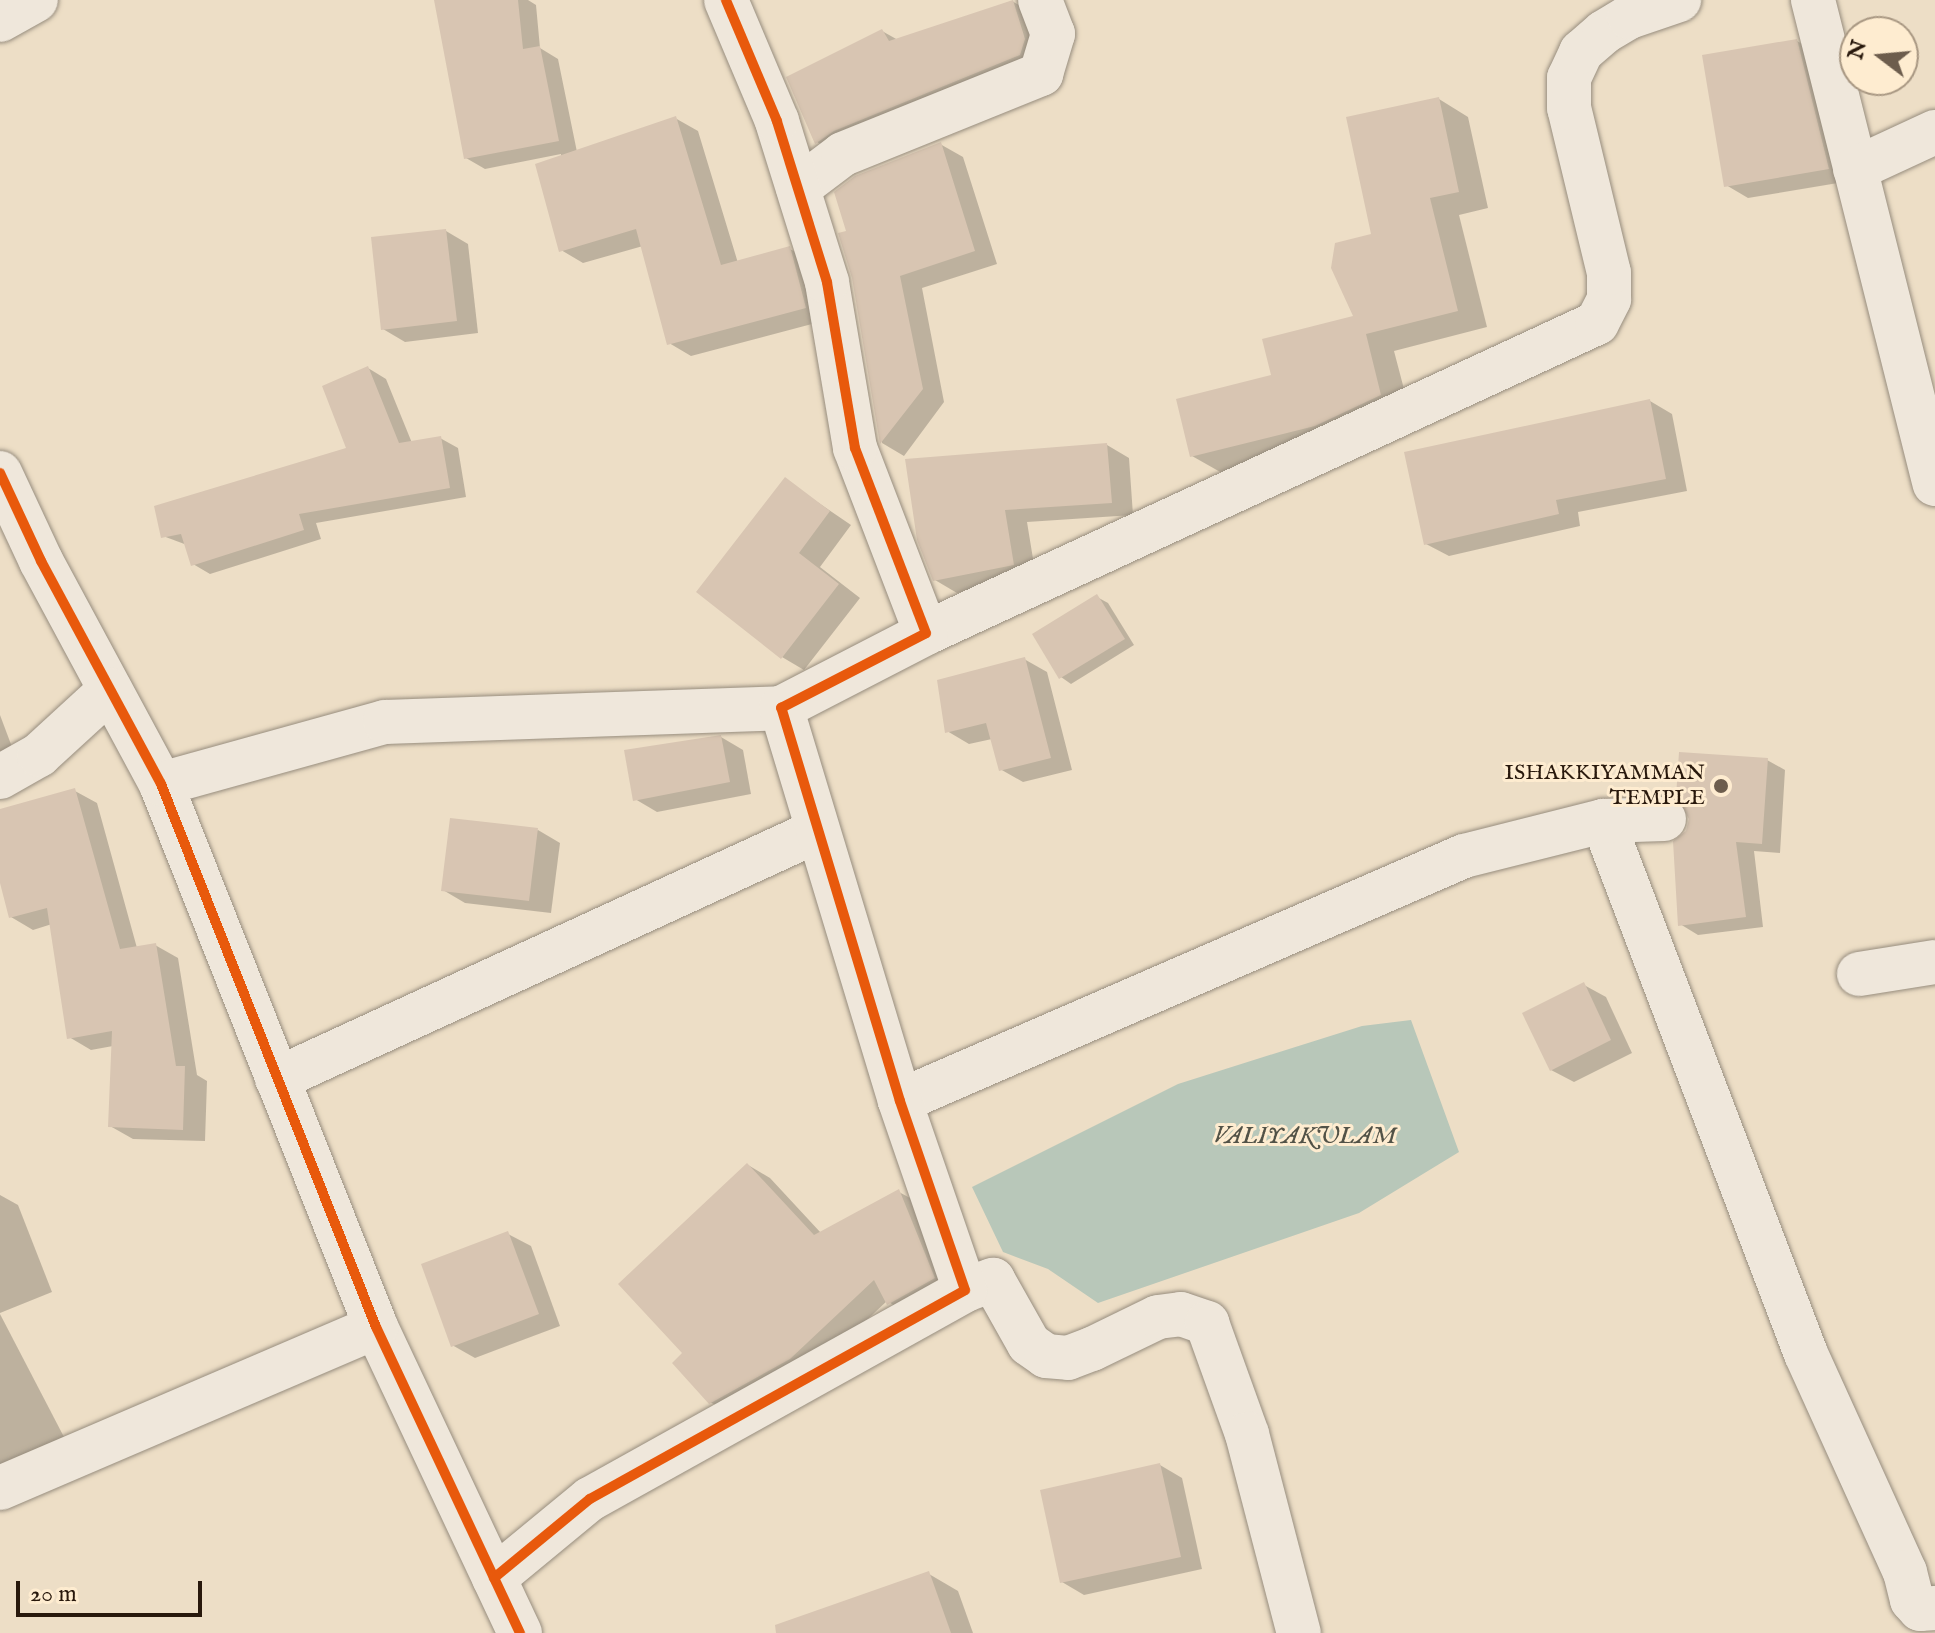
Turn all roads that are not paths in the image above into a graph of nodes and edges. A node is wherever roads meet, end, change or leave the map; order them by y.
1 (36, 0) edge
2 (726, 0) edge
3 (1040, 0) edge
4 (1679, 0) edge
5 (1813, 0) edge
6 (0, 20) edge
7 (1935, 132) edge
8 (1855, 169) junction
9 (798, 188) junction
10 (0, 473) edge
11 (1935, 484) edge
12 (926, 633) junction
13 (110, 690) junction
14 (781, 708) junction
15 (0, 777) edge
16 (161, 784) junction
17 (1664, 819) dead end
18 (1603, 821) junction
19 (817, 831) junction
20 (1935, 962) edge
21 (1859, 974) dead end
22 (277, 1079) junction
23 (900, 1101) junction
24 (965, 1290) junction
25 (376, 1327) junction
26 (0, 1488) edge
27 (494, 1578) junction
28 (1934, 1612) edge
29 (520, 1633) edge
30 (1299, 1633) edge

1 - 6 street
2 - 9 street
3 - 9 street
4 - 12 street
5 - 8 street
7 - 8 street
8 - 11 street
9 - 12 street
10 - 13 street
12 - 14 street
13 - 15 street
13 - 16 street
14 - 16 street
14 - 19 street
16 - 22 street
17 - 18 street
18 - 23 street
18 - 28 street
19 - 22 street
19 - 23 street
20 - 21 street
22 - 25 street
23 - 24 street
24 - 27 street
24 - 30 street
25 - 26 street
25 - 27 street
27 - 29 street

